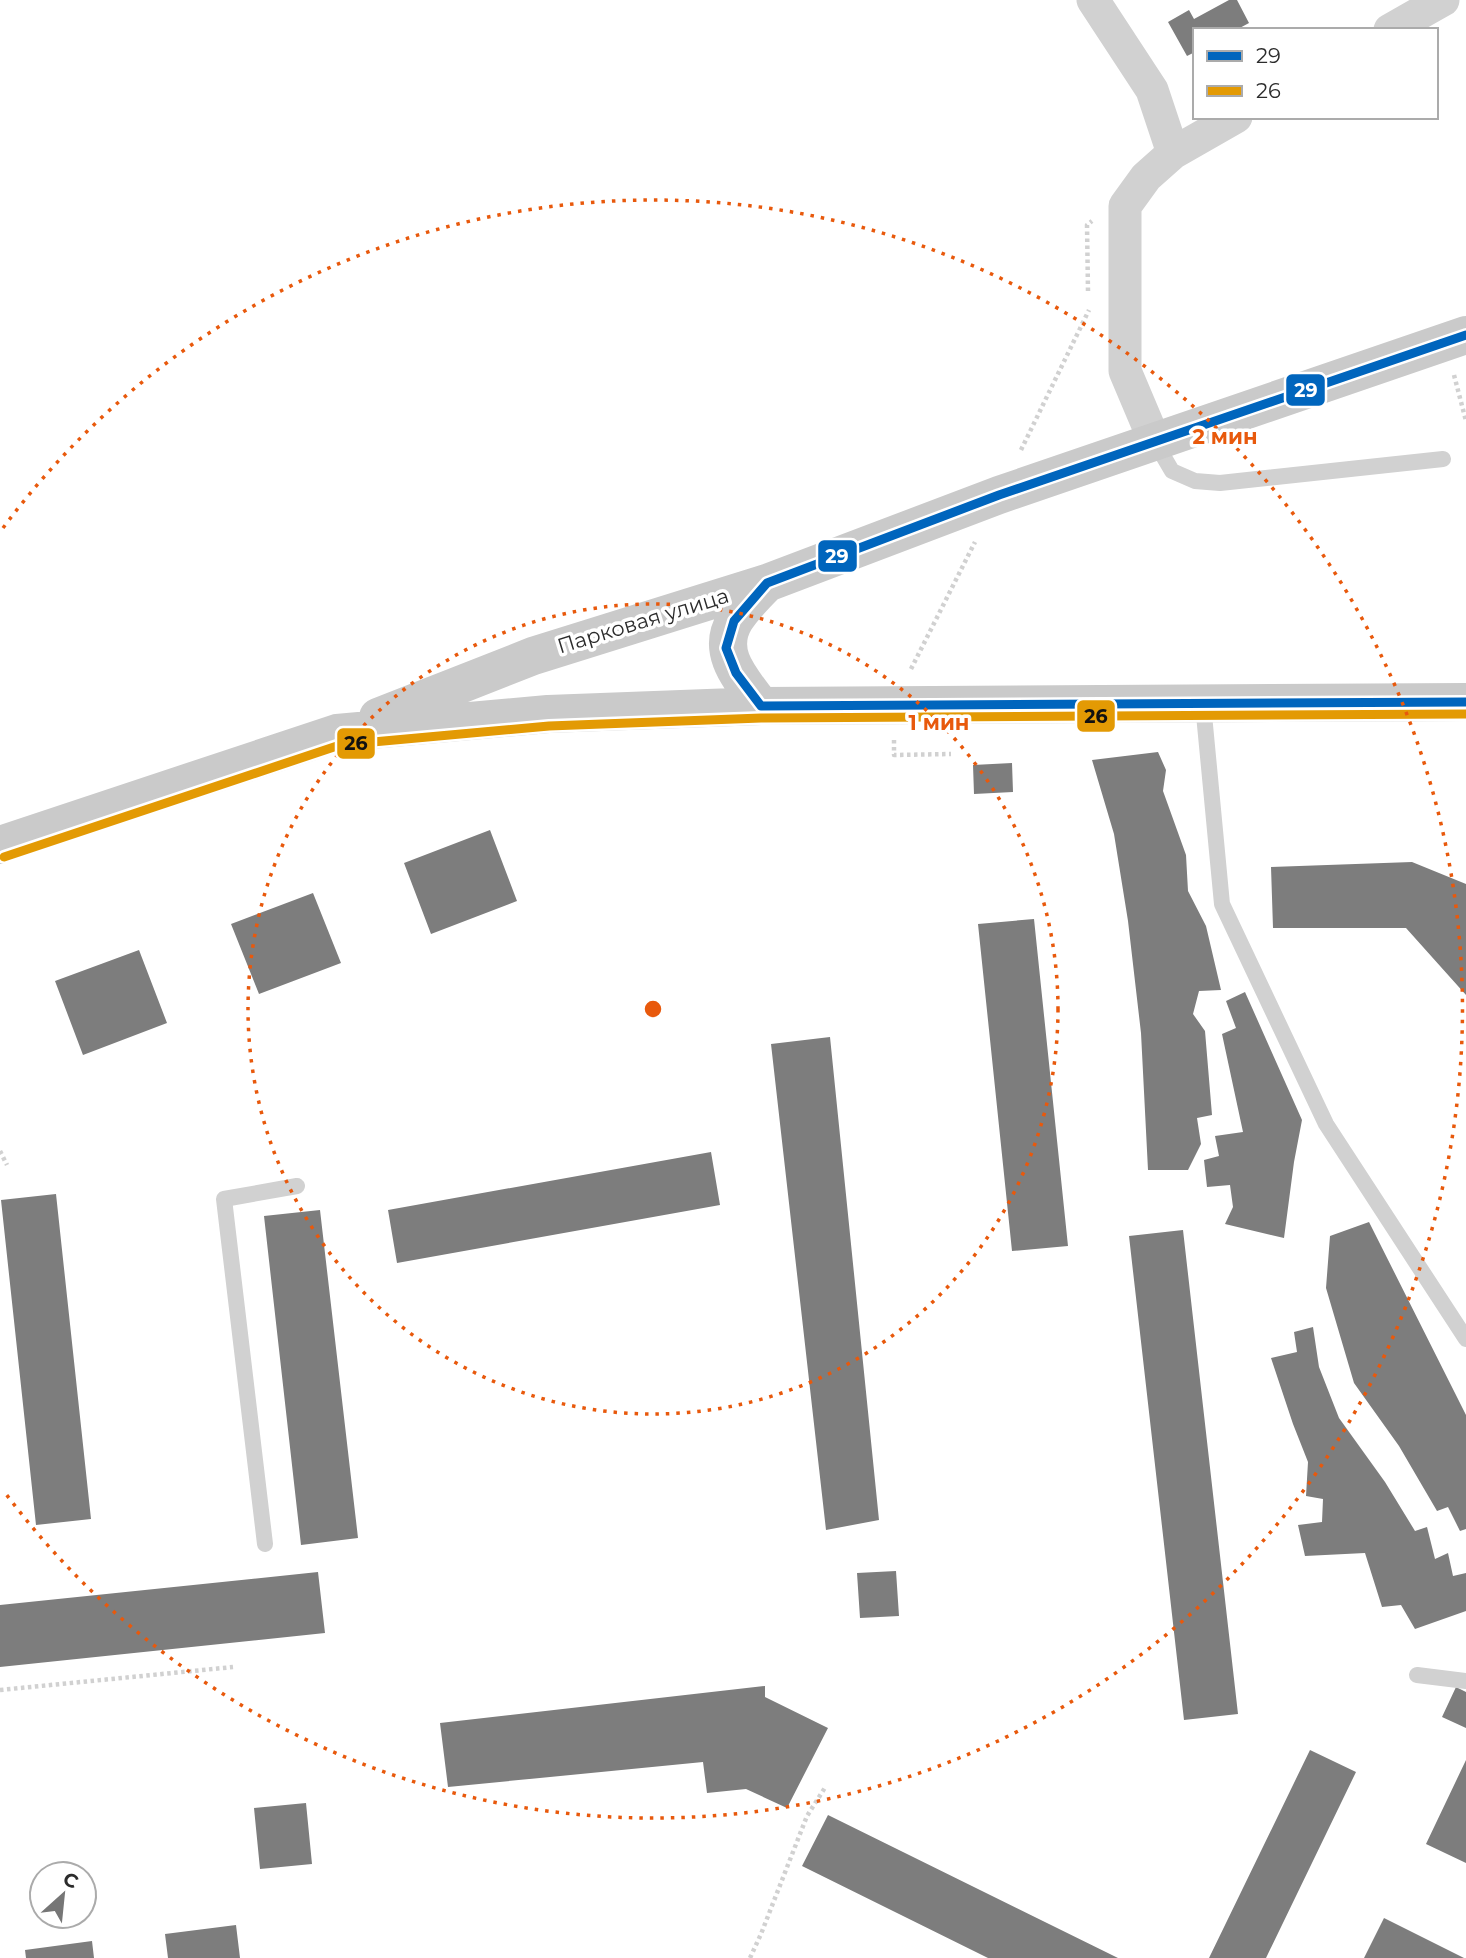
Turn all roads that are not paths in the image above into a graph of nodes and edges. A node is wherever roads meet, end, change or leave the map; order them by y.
1 (1093, 0) edge
2 (1443, 0) edge
3 (1394, 28) edge
4 (1232, 119) edge
5 (1173, 153) junction
6 (1466, 335) edge
7 (1155, 442) junction
8 (1443, 459) dead end
9 (766, 583) junction
10 (1466, 702) edge
11 (1203, 704) junction
12 (761, 706) junction
13 (337, 733) junction
14 (0, 845) edge
15 (297, 1186) dead end
16 (1466, 1340) edge
17 (265, 1544) dead end
18 (1417, 1675) dead end
19 (1466, 1681) edge

1 - 5 street
2 - 3 street
4 - 5 street
5 - 7 street
6 - 7 main road, Парковая улица
7 - 8 lane
7 - 9 main road, Парковая улица
9 - 12 main road
9 - 13 main road, Парковая улица
10 - 11 main road
11 - 12 main road
11 - 16 lane
12 - 13 main road
13 - 14 main road
15 - 17 lane
18 - 19 lane

